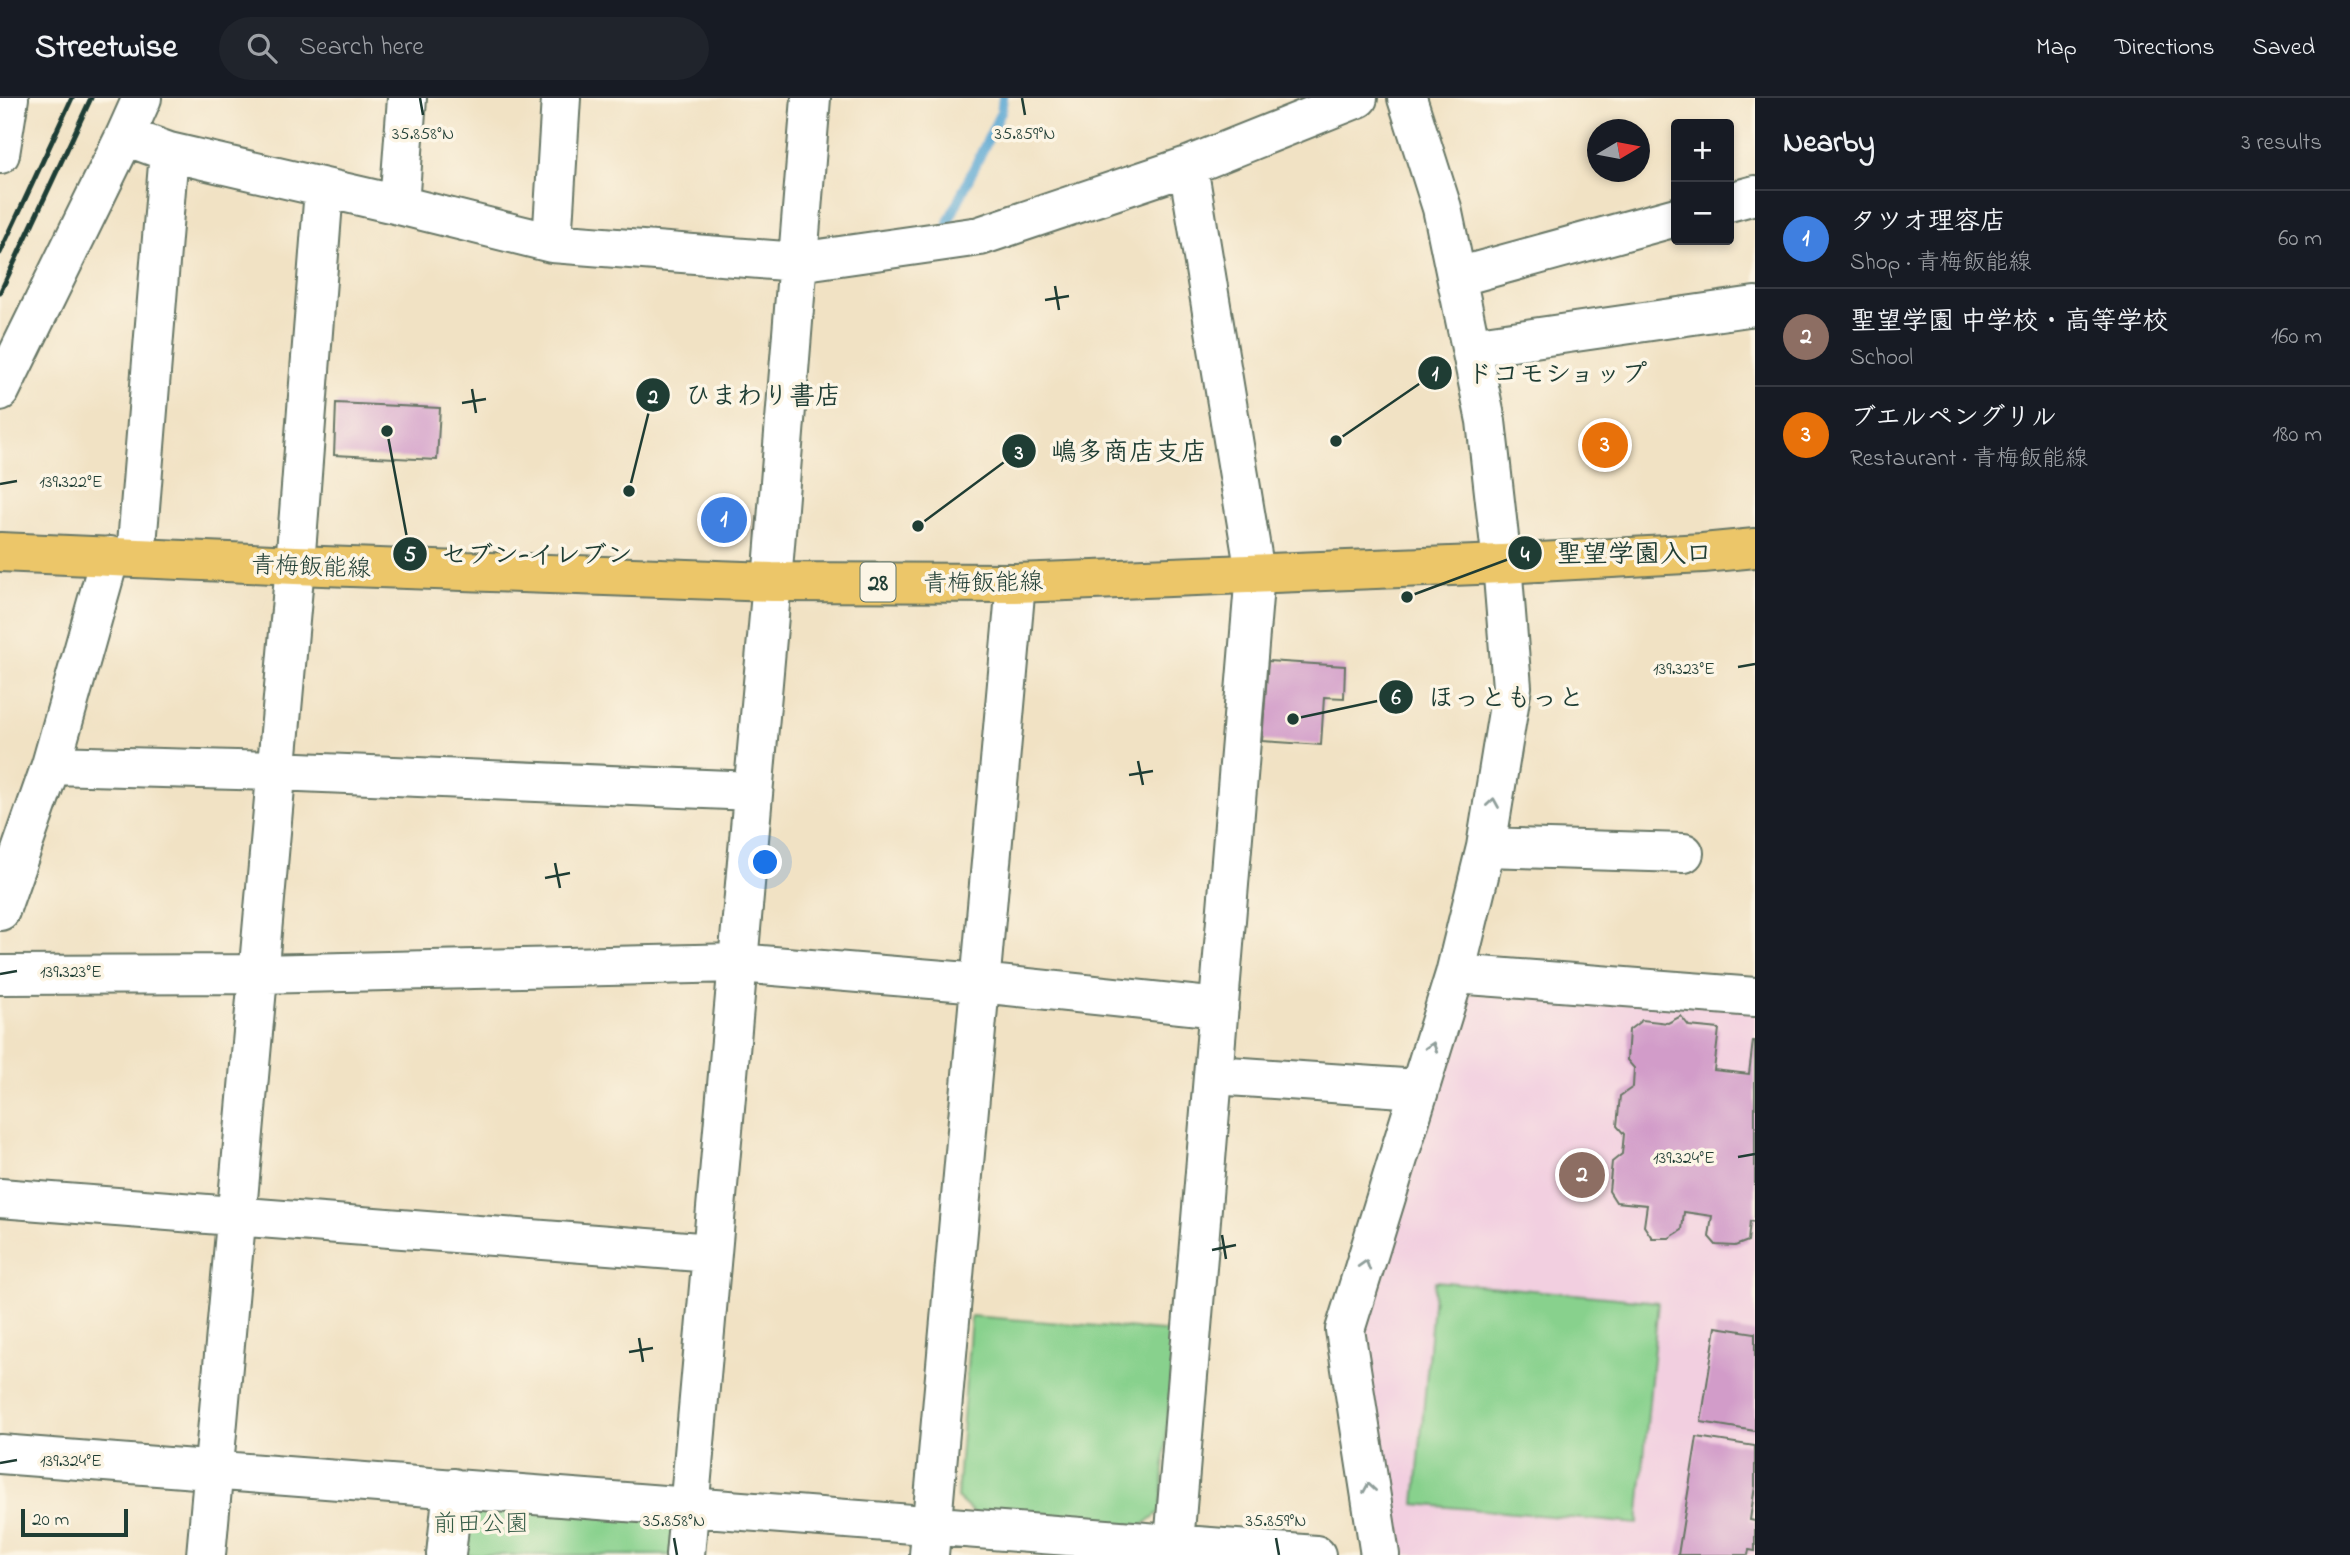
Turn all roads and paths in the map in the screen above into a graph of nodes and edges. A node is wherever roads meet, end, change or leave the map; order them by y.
1 (9, 98) edge
2 (142, 98) edge
3 (407, 98) edge
4 (562, 98) edge
5 (811, 98) edge
6 (1358, 98) edge
7 (1406, 98) edge
8 (125, 136) junction
9 (169, 152) junction
10 (0, 154) edge
11 (1188, 166) junction
12 (324, 189) junction
13 (1755, 195) edge
14 (1734, 201) edge
15 (399, 205) junction
16 (1671, 218) edge
17 (552, 243) junction
18 (798, 262) junction
19 (1457, 277) junction
20 (1755, 306) edge
21 (1471, 347) junction
22 (0, 391) edge
23 (1755, 548) edge
24 (0, 552) edge
25 (123, 557) junction
26 (1502, 564) junction
27 (295, 565) junction
28 (1255, 573) junction
29 (772, 582) junction
30 (1016, 583) junction
31 (51, 765) junction
32 (276, 771) junction
33 (753, 791) junction
34 (1486, 847) junction
35 (1684, 853) dead end
36 (0, 911) edge
37 (738, 963) junction
38 (257, 974) junction
39 (1455, 974) junction
40 (0, 975) edge
41 (981, 983) junction
42 (1755, 997) edge
43 (1219, 1008) junction
44 (1214, 1074) junction
45 (1418, 1089) junction
46 (0, 1198) edge
47 (235, 1216) junction
48 (712, 1253) junction
49 (0, 1454) edge
50 (213, 1470) junction
51 (453, 1488) junction
52 (689, 1507) junction
53 (930, 1540) edge
54 (1174, 1550) edge
55 (205, 1555) edge
56 (446, 1555) edge
57 (685, 1555) edge
58 (1316, 1555) edge
59 (1380, 1555) edge

1 - 10 street
2 - 8 street
3 - 15 street
4 - 17 street
5 - 18 street
6 - 11 street
7 - 19 street
8 - 9 street
8 - 22 street
9 - 12 street
9 - 25 street
11 - 18 street
11 - 28 street
12 - 15 street
12 - 27 street
13 - 14 street
15 - 17 street
16 - 19 street
17 - 18 street
18 - 29 street
19 - 21 street
20 - 21 street
21 - 26 street
23 - 26 main road, 青梅飯能線 / 28
24 - 25 main road, 青梅飯能線 / 28
25 - 27 main road, 青梅飯能線 / 28
25 - 31 street
26 - 28 main road, 青梅飯能線 / 28
34 -> 26 street
27 - 29 main road, 青梅飯能線 / 28
27 - 32 street
28 - 30 main road, 青梅飯能線 / 28
28 - 43 street
29 - 30 main road, 青梅飯能線 / 28
29 - 33 street
30 - 41 street
31 - 32 street
31 - 36 street
32 - 33 street
32 - 38 street
33 - 37 street
34 - 35 street
34 - 39 street
37 - 38 street
37 - 41 street
37 - 48 street
38 - 40 street
38 - 47 street
39 - 42 street
45 -> 39 street
41 - 43 street
41 - 53 street
43 - 44 street
44 - 45 street
44 - 54 street
59 -> 45 street
46 - 47 street
47 - 48 street
47 - 50 street
48 - 52 street
49 - 50 street
50 - 51 street
50 - 55 street
51 - 52 street
51 - 56 street
52 - 53 street
52 - 57 street
53 - 54 street
54 - 58 street

